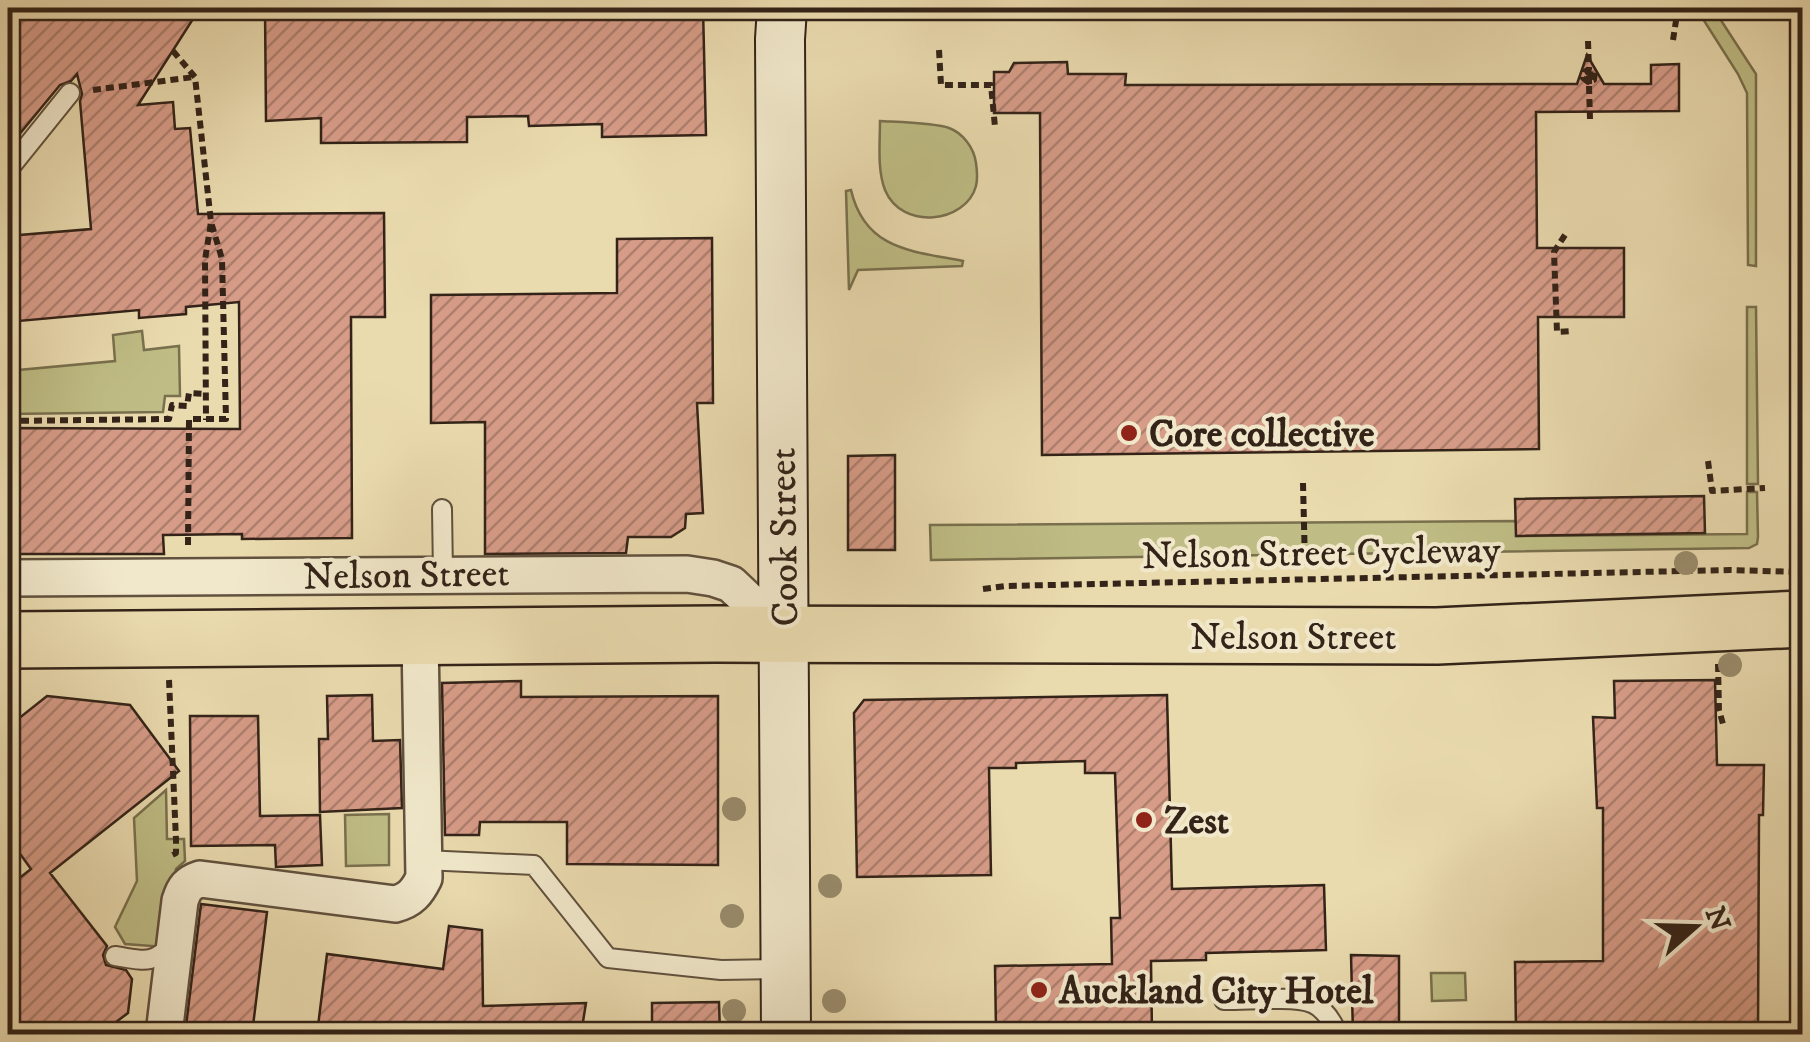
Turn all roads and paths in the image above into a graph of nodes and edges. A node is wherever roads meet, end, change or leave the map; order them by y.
1 (1678, 8) edge
2 (779, 18) edge
3 (1673, 40) dead end
4 (1588, 41) dead end
5 (939, 50) dead end
6 (173, 51) dead end
7 (196, 76) junction
8 (91, 90) dead end
9 (70, 93) dead end
10 (1590, 119) dead end
11 (995, 126) dead end
12 (8, 170) edge
13 (212, 222) junction
14 (1565, 234) dead end
15 (1572, 331) dead end
16 (205, 394) junction
17 (206, 420) junction
18 (8, 421) edge
19 (1708, 460) dead end
20 (1303, 483) dead end
21 (1765, 488) dead end
22 (442, 509) dead end
23 (1305, 565) dead end
24 (1802, 572) edge
25 (444, 574) junction
26 (188, 576) junction
27 (8, 578) edge
28 (971, 591) dead end
29 (1802, 619) edge
30 (784, 634) junction
31 (420, 636) junction
32 (8, 640) edge
33 (1718, 674) dead end
34 (169, 679) dead end
35 (1723, 724) dead end
36 (176, 840) dead end
37 (424, 860) junction
38 (175, 940) junction
39 (115, 956) dead end
40 (786, 969) junction
41 (1224, 1000) dead end
42 (164, 1034) edge
43 (786, 1034) edge
44 (1338, 1034) edge

1 - 3 path
2 - 30 main road, Cook Street
4 - 10 path, bridge
5 - 11 path
6 - 7 path
7 - 8 path
7 - 13 path
9 - 12 lane
13 - 16 path
13 - 17 path
14 - 15 path
16 - 17 path
16 - 18 path
17 - 26 path
19 - 21 path
20 - 23 path
22 - 25 lane
24 - 28 path, Nelson Street Cycleway
25 - 26 street, Nelson Street
25 - 30 street, Nelson Street
26 - 27 street, Nelson Street
29 - 30 main road, Nelson Street
30 - 31 main road, Nelson Street
30 - 40 main road, Cook Street
31 - 32 main road, Nelson Street
31 - 37 street
33 - 35 path
34 - 36 path
37 - 38 street
37 - 40 lane
38 - 39 lane
38 - 42 street
40 - 43 main road, Cook Street
41 - 44 lane

